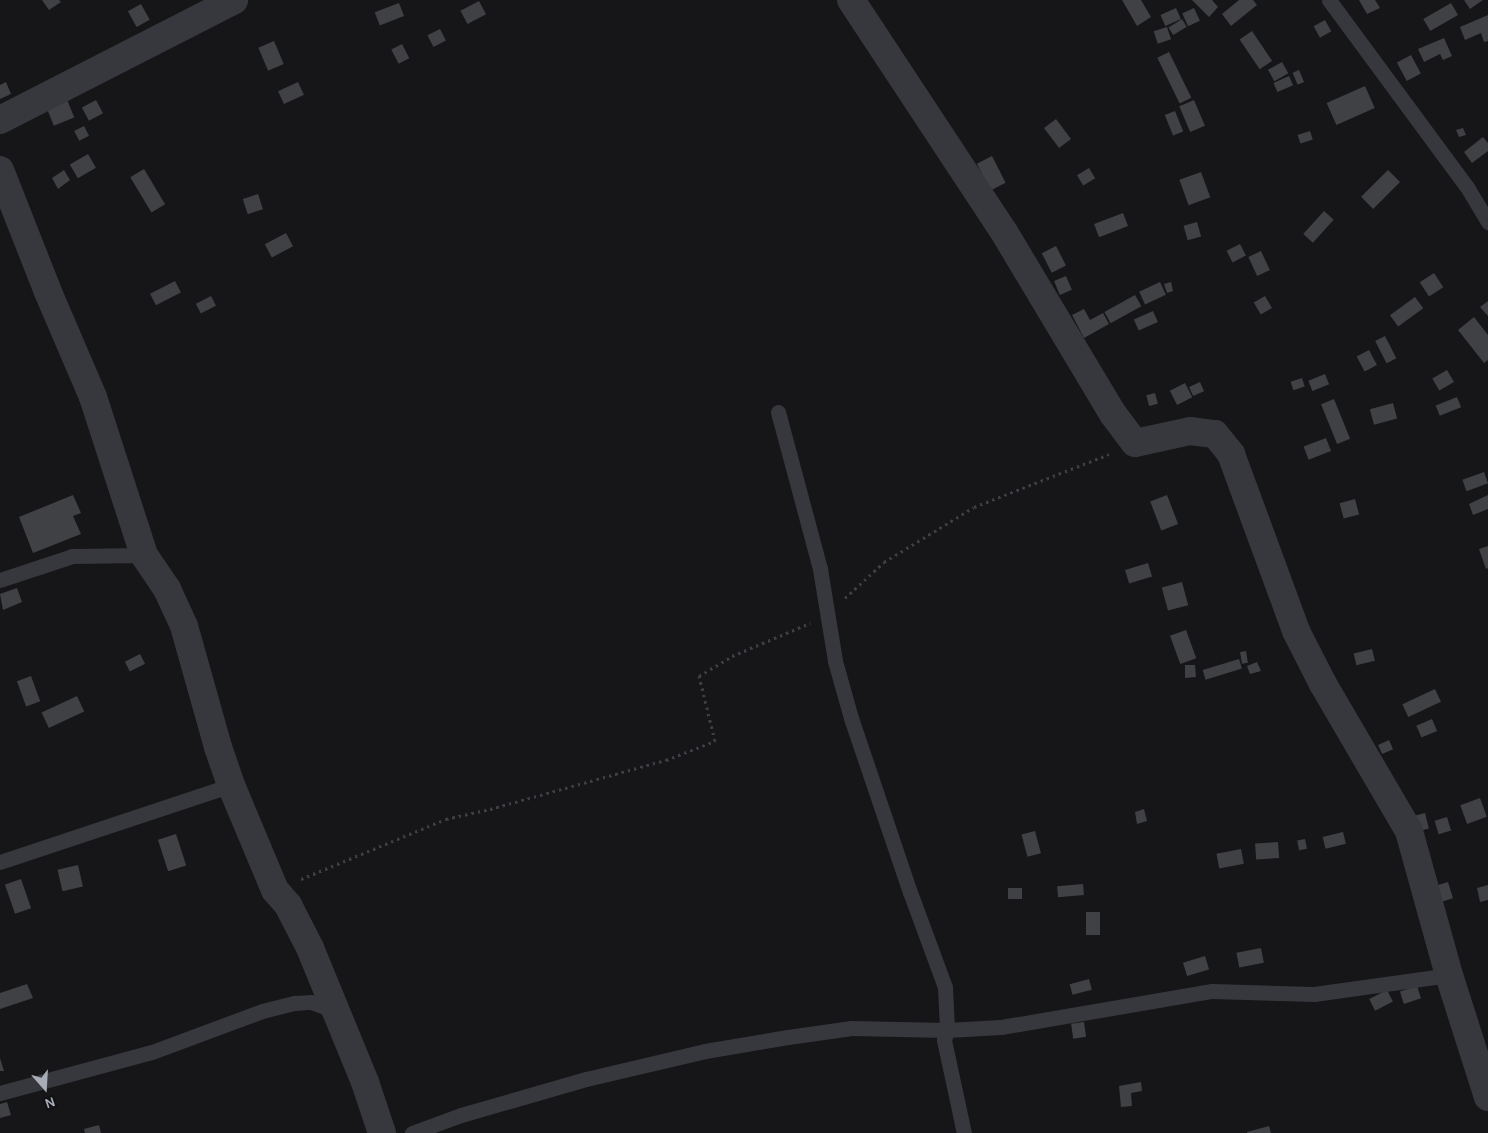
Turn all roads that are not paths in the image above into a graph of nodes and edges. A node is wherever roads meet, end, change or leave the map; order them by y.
1 (234, 0) edge
2 (851, 0) edge
3 (1328, 0) edge
4 (0, 120) edge
5 (0, 170) edge
6 (1488, 222) edge
7 (778, 412) dead end
8 (144, 555) junction
9 (0, 580) edge
10 (231, 785) junction
11 (0, 862) edge
12 (1449, 975) junction
13 (336, 1011) junction
14 (947, 1030) junction
15 (0, 1093) edge
16 (1488, 1097) edge
17 (382, 1133) edge
18 (412, 1133) edge
19 (964, 1133) edge

1 - 4 street
2 - 12 street
3 - 6 lane
5 - 8 street
7 - 14 lane
8 - 9 lane
8 - 10 street
10 - 11 lane
10 - 13 street
12 - 14 lane
12 - 16 street
13 - 15 lane
13 - 17 street
14 - 18 lane
14 - 19 lane

